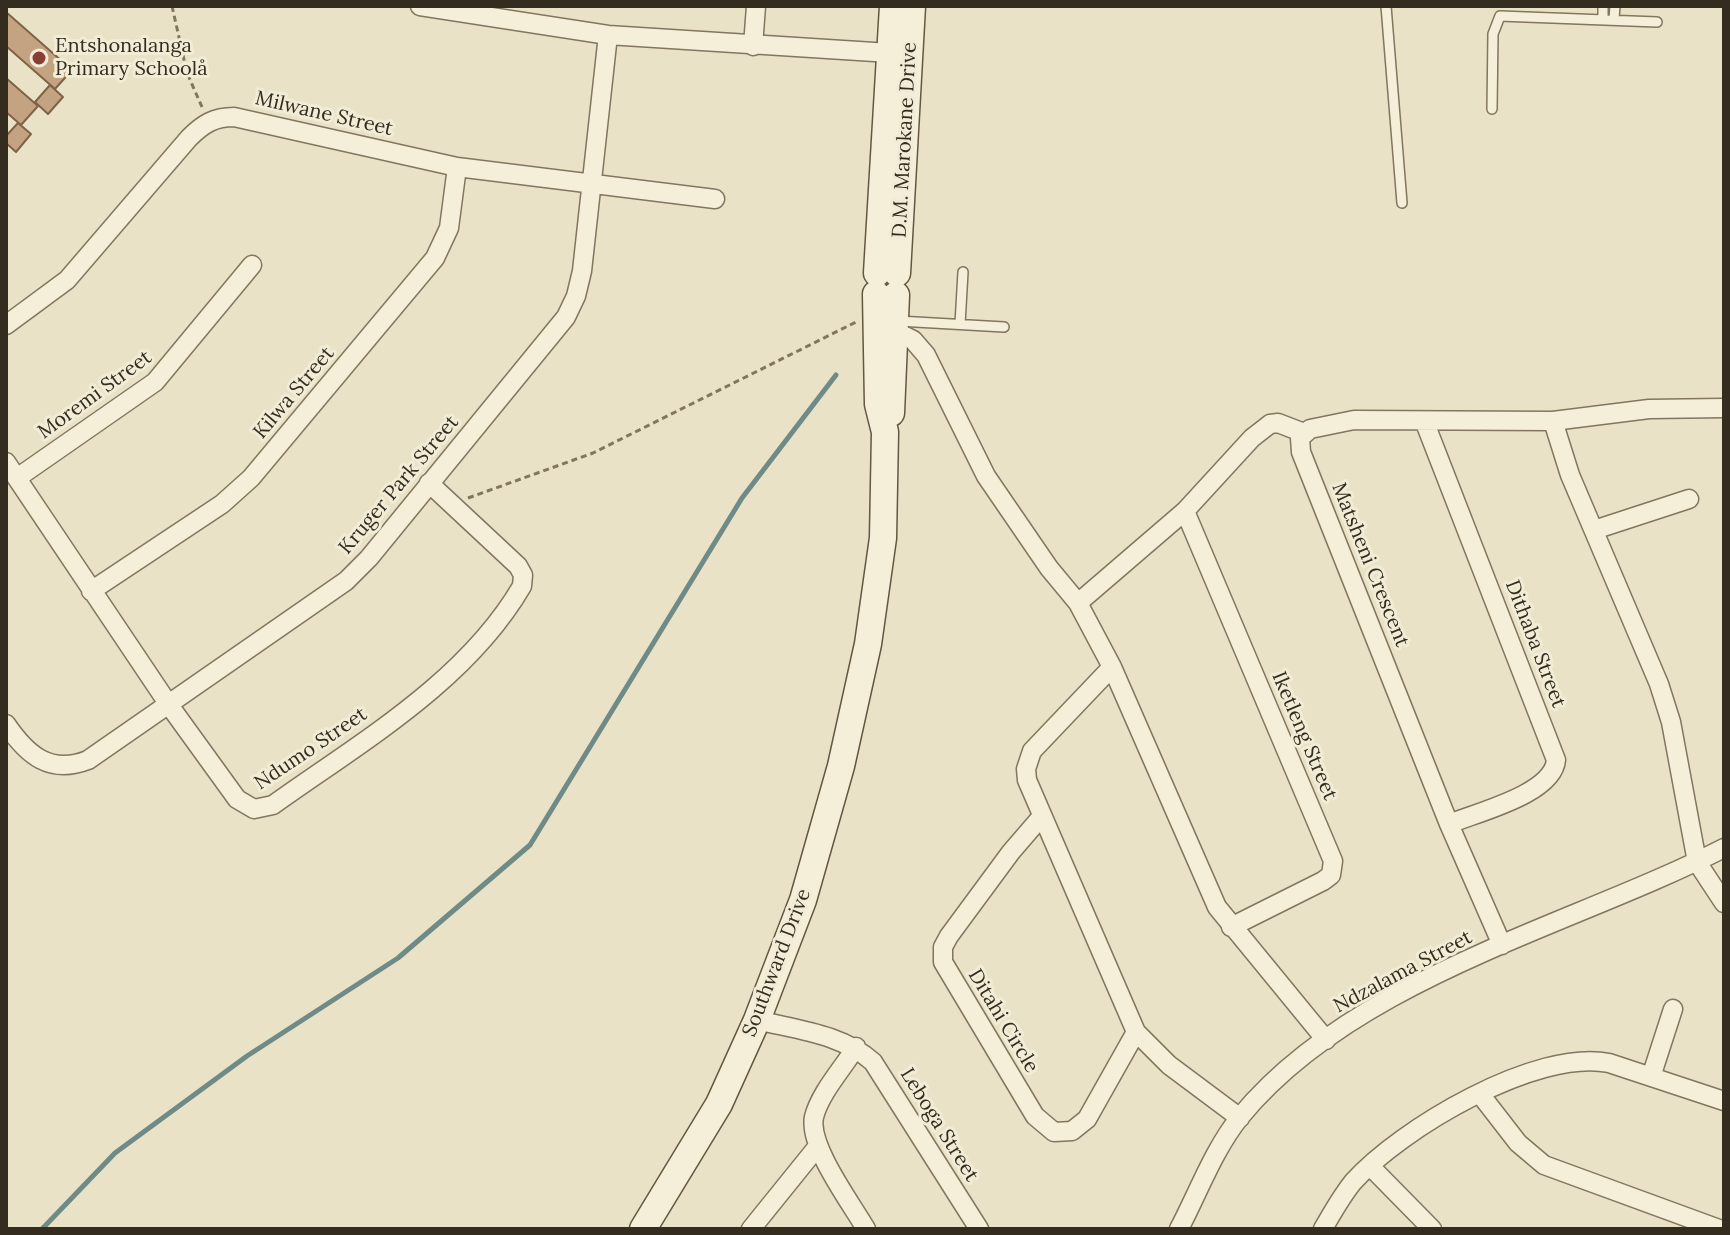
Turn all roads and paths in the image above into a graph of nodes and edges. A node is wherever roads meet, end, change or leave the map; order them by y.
1 (172, 6) edge
2 (420, 6) edge
3 (756, 6) edge
4 (893, 6) edge
5 (912, 6) edge
6 (1386, 6) edge
7 (1603, 6) edge
8 (1615, 6) edge
9 (1609, 18) junction
10 (1657, 22) dead end
11 (608, 35) junction
12 (753, 46) junction
13 (890, 53) junction
14 (1492, 109) dead end
15 (208, 121) junction
16 (457, 167) junction
17 (592, 186) junction
18 (715, 199) dead end
19 (1402, 203) dead end
20 (252, 265) dead end
21 (963, 272) dead end
22 (887, 300) junction
23 (960, 324) junction
24 (6, 325) edge
25 (1004, 327) dead end
26 (1724, 408) edge
27 (1553, 421) junction
28 (1425, 423) junction
29 (1304, 433) junction
30 (6, 462) edge
31 (17, 478) junction
32 (429, 483) junction
33 (1689, 499) dead end
34 (452, 504) junction
35 (1185, 511) junction
36 (1594, 530) junction
37 (91, 591) junction
38 (1078, 603) junction
39 (1112, 667) junction
40 (861, 677) joint
41 (169, 705) junction
42 (6, 724) edge
43 (1042, 816) junction
44 (1449, 824) junction
45 (1724, 848) edge
46 (1697, 862) junction
47 (1724, 903) edge
48 (1231, 927) junction
49 (1502, 945) junction
50 (1673, 1009) dead end
51 (757, 1020) junction
52 (1136, 1032) junction
53 (1326, 1040) junction
54 (856, 1047) junction
55 (1651, 1077) junction
56 (1480, 1094) junction
57 (1724, 1101) edge
58 (1240, 1118) junction
59 (818, 1146) junction
60 (1370, 1166) junction
61 (643, 1229) edge
62 (751, 1229) edge
63 (866, 1229) edge
64 (979, 1229) edge
65 (1179, 1229) edge
66 (1323, 1229) edge
67 (1432, 1229) edge
68 (1719, 1229) edge

1 - 15 path
2 - 11 street
3 - 12 street
4 - 13 main road, D.M. Marokane Drive
5 - 22 main road, D.M. Marokane Drive
6 - 19 lane
7 - 9 lane
8 - 9 lane
9 - 10 lane
9 - 14 lane
11 - 12 street
11 - 17 street, Kruger Park Street
12 - 13 street
13 - 22 main road, D.M. Marokane Drive
15 - 16 street, Milwane Street
15 - 24 street
16 - 17 street, Milwane Street
16 - 37 street, Kilwa Street
17 - 18 street, Milwane Street
17 - 32 street, Kruger Park Street
20 - 31 street, Moremi Street
21 - 23 lane
22 - 23 lane
22 - 34 path
22 - 38 street
22 - 40 main road, D.M. Marokane Drive
23 - 25 lane
26 - 27 street
27 - 28 street
27 - 36 street
28 - 29 street
28 - 44 street, Dithaba Street
29 - 35 street
29 - 44 street, Matsheni Crescent
30 - 31 street, Ndumo Street
31 - 37 street, Ndumo Street
32 - 34 street, Ndumo Street
32 - 41 street, Kruger Park Street
33 - 36 street
34 - 41 street, Ndumo Street
35 - 38 street
35 - 48 street, Iketleng Street
36 - 46 street
37 - 41 street, Ndumo Street
38 - 39 street
39 - 43 street
39 - 48 street
40 - 51 main road, Southward Drive
41 - 42 street, Kruger Park Street
43 - 52 street
43 - 52 street, Ditahi Circle
44 - 49 street, Matsheni Crescent
45 - 46 street, Ndzalama Street
46 - 47 street
46 - 49 street, Ndzalama Street
48 - 53 street
49 - 53 street, Ndzalama Street
50 - 55 street
51 - 54 street
51 - 61 main road, Southward Drive
52 - 58 street
53 - 58 street, Ndzalama Street
54 - 59 street
54 - 64 street, Leboga Street
55 - 56 street
55 - 57 street
56 - 60 street
56 - 68 street
58 - 65 street, Ndzalama Street
59 - 62 street
59 - 63 street
60 - 66 street
60 - 67 street

